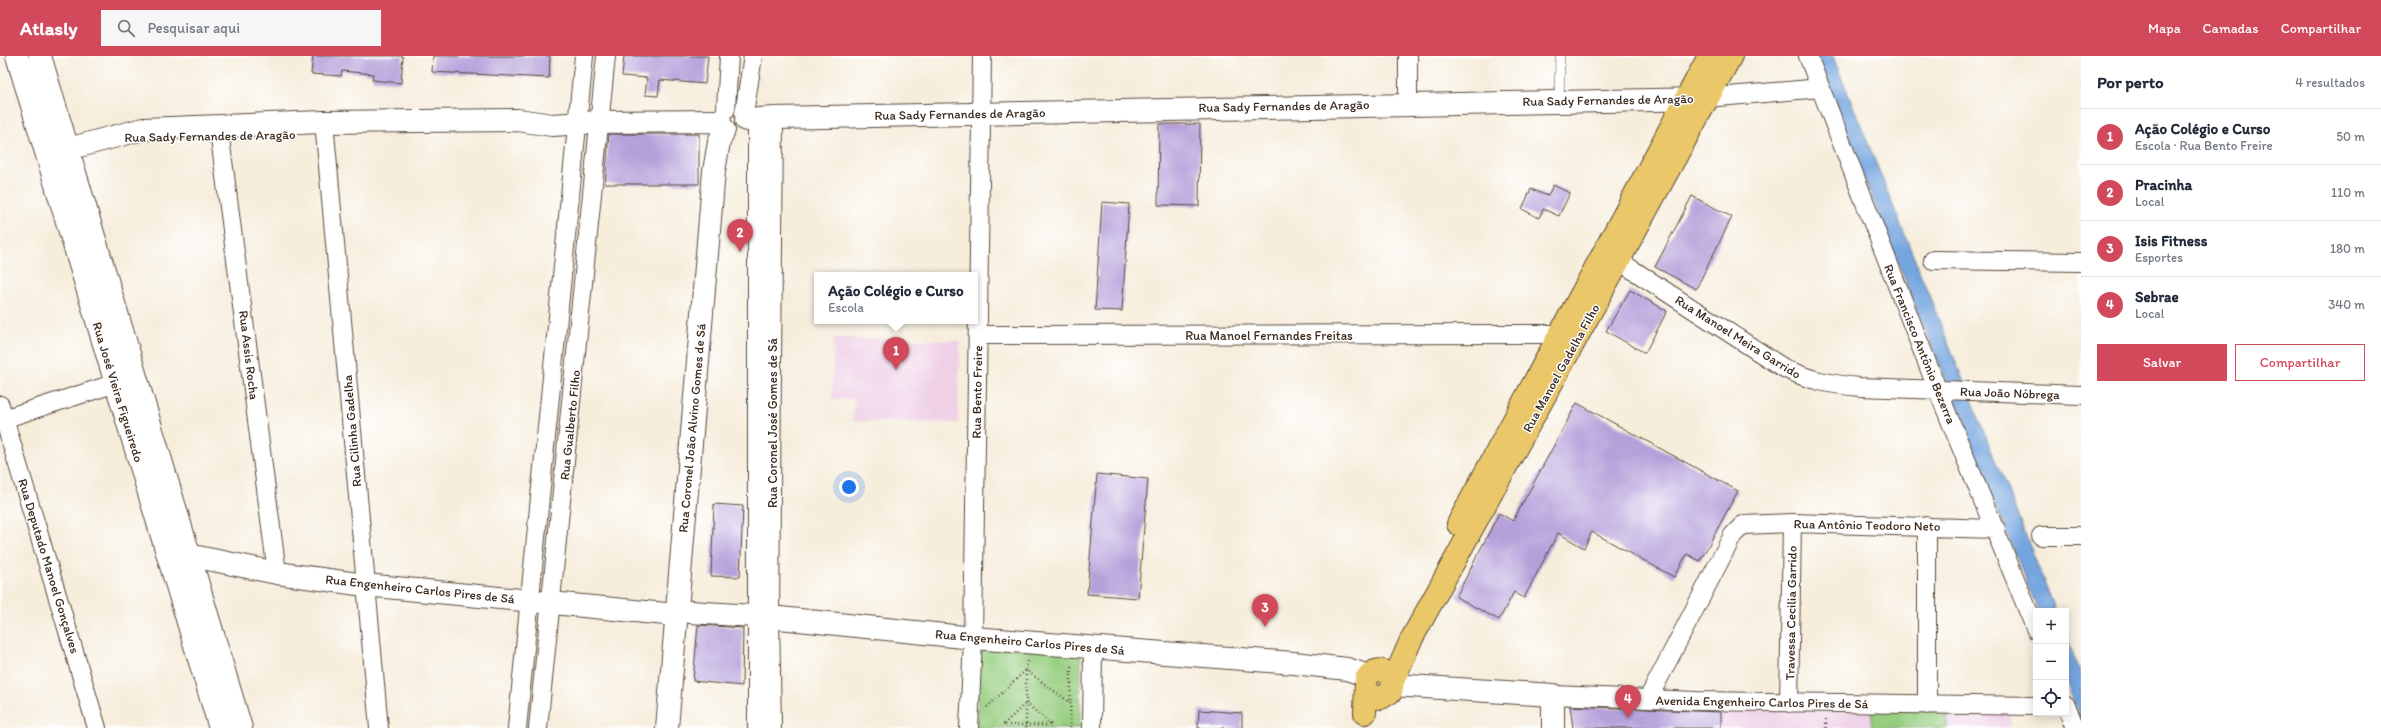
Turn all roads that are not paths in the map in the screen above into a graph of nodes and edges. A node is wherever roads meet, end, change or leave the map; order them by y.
1 (17, 56) edge
2 (40, 56) edge
3 (584, 56) edge
4 (606, 56) edge
5 (729, 56) edge
6 (752, 56) edge
7 (982, 56) edge
8 (1408, 56) edge
9 (1560, 56) edge
10 (1709, 56) edge
11 (1731, 56) edge
12 (1808, 56) edge
13 (1821, 88) junction
14 (1707, 98) junction
15 (1559, 100) junction
16 (1683, 100) junction
17 (1408, 104) junction
18 (980, 114) junction
19 (741, 120) junction
20 (599, 122) junction
21 (578, 123) junction
22 (552, 125) junction
23 (325, 134) junction
24 (115, 137) junction
25 (220, 138) junction
26 (68, 149) junction
27 (47, 154) junction
28 (568, 226) junction
29 (589, 230) junction
30 (1933, 260) dead end
31 (1619, 261) junction
32 (2081, 262) edge
33 (1560, 334) junction
34 (978, 335) junction
35 (125, 380) junction
36 (552, 380) junction
37 (574, 383) junction
38 (1943, 391) junction
39 (2081, 395) edge
40 (2, 414) edge
41 (1792, 523) junction
42 (1927, 526) junction
43 (1996, 529) junction
44 (2041, 536) dead end
45 (2081, 536) edge
46 (166, 552) junction
47 (189, 554) junction
48 (277, 573) junction
49 (366, 585) junction
50 (540, 602) junction
51 (763, 617) junction
52 (683, 618) junction
53 (2033, 622) edge
54 (973, 638) junction
55 (1093, 648) junction
56 (1375, 692) edge
57 (1553, 695) junction
58 (1648, 699) junction
59 (1789, 703) junction
60 (1927, 705) junction
61 (2033, 706) edge
62 (2071, 706) edge
63 (97, 728) edge
64 (220, 728) edge
65 (241, 728) edge
66 (379, 728) edge
67 (518, 728) edge
68 (538, 728) edge
69 (667, 728) edge
70 (681, 728) edge
71 (757, 728) edge
72 (772, 728) edge
73 (969, 728) edge
74 (1092, 728) edge
75 (1553, 728) edge
76 (2075, 728) edge

1 - 27 street, Rua José Vieira Figueiredo
2 - 26 street, Rua José Vieira Figueiredo
3 - 21 street, Rua Gualberto Filho
4 - 20 street, Rua Gualberto Filho
5 - 19 street
6 - 19 street
7 - 18 street, Rua Bento Freire
8 - 17 street
9 - 15 lane
10 - 16 main road, Rua Manoel Gadelha Filho
11 - 14 main road, Rua Manoel Gadelha Filho
12 - 13 street, Rua Francisco Antônio Bezerra
13 - 14 street, Rua Sady Fernandes de Aragão
13 - 38 street, Rua Francisco Antônio Bezerra
14 - 16 street, Rua Sady Fernandes de Aragão
14 - 31 main road, Rua Manoel Gadelha Filho
15 - 16 street, Rua Sady Fernandes de Aragão
15 - 17 street, Rua Sady Fernandes de Aragão
16 - 33 main road, Rua Manoel Gadelha Filho
17 - 18 street, Rua Sady Fernandes de Aragão
18 - 19 street, Rua Sady Fernandes de Aragão
18 - 34 street, Rua Bento Freire
19 - 20 street, Rua Sady Fernandes de Aragão
19 - 51 street, Rua Coronel José Gomes de Sá
19 - 52 street, Rua Coronel João Alvino Gomes de Sá
20 - 21 street, Rua Sady Fernandes de Aragão
20 - 29 street, Rua Gualberto Filho
21 - 22 street, Rua Sady Fernandes de Aragão
21 - 28 street, Rua Gualberto Filho
22 - 23 street, Rua Sady Fernandes de Aragão
22 - 24 street, Rua Sady Fernandes de Aragão
23 - 25 street, Rua Sady Fernandes de Aragão
23 - 49 street, Rua Cilinha Gadelha
24 - 25 street, Rua Sady Fernandes de Aragão
24 - 26 street
25 - 48 street, Rua Assis Rocha
26 - 27 street
26 - 35 street, Rua José Vieira Figueiredo
27 - 35 street, Rua José Vieira Figueiredo
28 - 29 street
28 - 36 street, Rua Gualberto Filho
29 - 37 street, Rua Gualberto Filho
30 - 32 street
31 - 38 street, Rua Manoel Meira Garrido
31 - 56 main road, Rua Manoel Gadelha Filho
33 - 34 street, Rua Manoel Fernandes Freitas
33 - 56 main road, Rua Manoel Gadelha Filho
34 - 54 street, Rua Bento Freire
35 - 40 street
35 - 46 street, Rua José Vieira Figueiredo
35 - 47 street, Rua José Vieira Figueiredo
36 - 37 street
36 - 50 street, Rua Gualberto Filho
37 - 50 street, Rua Gualberto Filho
38 - 39 street, Rua João Nóbrega
38 - 43 street, Rua Francisco Antônio Bezerra
40 - 63 street, Rua Deputado Manoel Gonçalves
41 - 42 street, Rua Antônio Teodoro Neto
41 - 58 street, Rua Antônio Teodoro Neto
41 - 59 street, Travessa Cecilia Garrido
42 - 43 street, Rua Antônio Teodoro Neto
42 - 60 street
43 - 53 street, Rua Francisco Antônio Bezerra
44 - 45 street
46 - 47 street, Rua Engenheiro Carlos Pires de Sá
46 - 64 street, Rua José Vieira Figueiredo
47 - 48 street, Rua Engenheiro Carlos Pires de Sá
47 - 65 street, Rua José Vieira Figueiredo
48 - 49 street, Rua Engenheiro Carlos Pires de Sá
49 - 50 street, Rua Engenheiro Carlos Pires de Sá
49 - 66 street, Rua Cilinha Gadelha
50 - 52 street, Rua Engenheiro Carlos Pires de Sá
50 - 67 street, Rua Gualberto Filho
50 - 68 street, Rua Gualberto Filho
51 - 52 street, Rua Engenheiro Carlos Pires de Sá
51 - 54 street, Rua Engenheiro Carlos Pires de Sá
51 - 71 street, Rua Coronel José Gomes de Sá
51 - 72 street, Rua Coronel José Gomes de Sá
52 - 69 street, Rua Coronel João Alvino Gomes de Sá
52 - 70 street, Rua Coronel João Alvino Gomes de Sá
54 - 55 street, Rua Engenheiro Carlos Pires de Sá
54 - 73 street, Rua Bento Freire
55 - 56 street, Rua Engenheiro Carlos Pires de Sá
55 - 74 street
56 - 57 street, Avenida Engenheiro Carlos Pires de Sá
57 - 58 street, Avenida Engenheiro Carlos Pires de Sá
57 - 75 street
58 - 59 street, Avenida Engenheiro Carlos Pires de Sá
59 - 60 street, Avenida Engenheiro Carlos Pires de Sá
60 - 61 street, Avenida Engenheiro Carlos Pires de Sá
62 - 76 street

